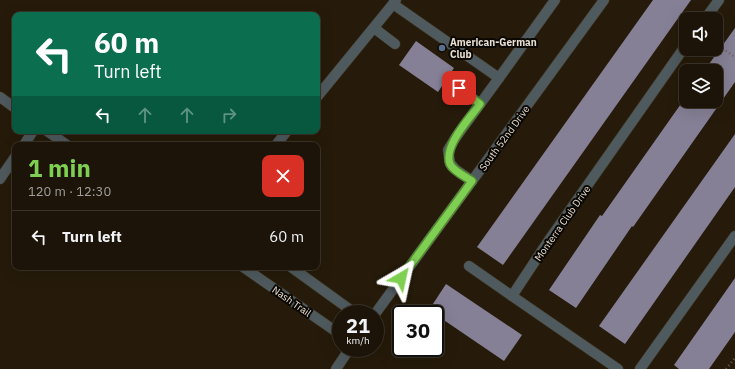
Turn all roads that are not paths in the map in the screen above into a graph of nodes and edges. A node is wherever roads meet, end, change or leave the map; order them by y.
1 (555, 0) edge
2 (604, 0) edge
3 (719, 0) edge
4 (395, 2) edge
5 (710, 12) edge
6 (374, 28) junction
7 (395, 44) dead end
8 (679, 55) edge
9 (499, 78) junction
10 (459, 88) dead end
11 (320, 93) edge
12 (0, 97) edge
13 (480, 104) junction
14 (12, 106) edge
15 (51, 134) edge
16 (285, 134) edge
17 (63, 142) edge
18 (278, 142) edge
19 (12, 161) edge
20 (0, 179) edge
21 (472, 181) junction
22 (735, 236) edge
23 (469, 266) dead end
24 (247, 270) edge
25 (295, 270) edge
26 (512, 296) junction
27 (344, 305) edge
28 (382, 305) edge
29 (332, 329) edge
30 (344, 357) edge
31 (336, 369) edge
32 (618, 369) edge
33 (640, 369) edge

1 - 9 street
2 - 21 street, South 52nd Drive
3 - 5 street
4 - 6 street
4 - 9 street
6 - 7 street
6 - 11 street
8 - 26 street, Monterra Club Drive
9 - 13 street
10 - 13 street
12 - 14 street
13 - 21 street
15 - 17 street
16 - 18 street
19 - 20 street
21 - 28 street, South 52nd Drive
22 - 33 street
23 - 26 street
24 - 29 street, Nash Trail
25 - 27 street
26 - 32 street
30 - 31 street

